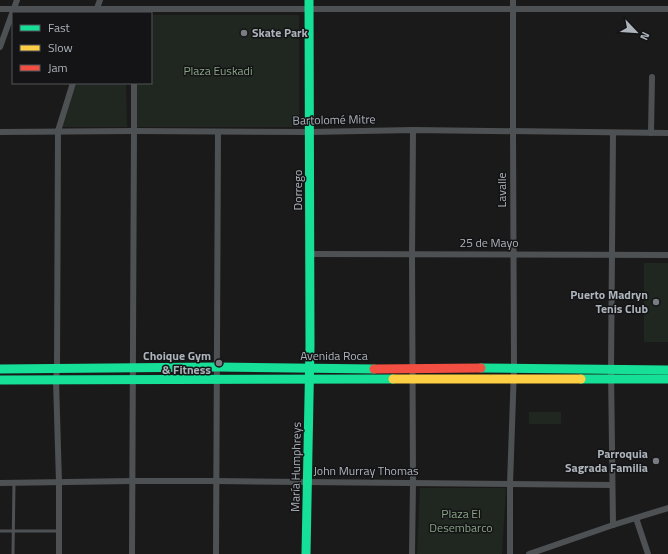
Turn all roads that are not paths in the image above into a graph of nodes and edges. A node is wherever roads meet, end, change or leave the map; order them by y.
1 (17, 0) edge
2 (100, 0) edge
3 (513, 0) edge
4 (309, 4) edge
5 (0, 9) edge
6 (14, 9) junction
7 (513, 9) junction
8 (668, 9) edge
9 (96, 11) edge
10 (133, 11) edge
11 (13, 12) edge
12 (12, 14) edge
13 (0, 47) edge
14 (652, 77) dead end
15 (73, 84) edge
16 (134, 84) edge
17 (413, 130) junction
18 (58, 131) junction
19 (134, 131) junction
20 (513, 131) junction
21 (0, 132) edge
22 (218, 132) junction
23 (310, 132) junction
24 (613, 133) junction
25 (651, 133) junction
26 (668, 133) edge
27 (310, 254) junction
28 (412, 254) junction
29 (513, 254) junction
30 (613, 254) junction
31 (668, 255) edge
32 (216, 367) junction
33 (57, 368) junction
34 (133, 368) junction
35 (309, 368) junction
36 (514, 368) junction
37 (0, 369) edge
38 (412, 369) junction
39 (668, 370) edge
40 (611, 374) junction
41 (413, 379) junction
42 (513, 379) junction
43 (668, 379) edge
44 (0, 380) edge
45 (56, 380) junction
46 (133, 380) junction
47 (217, 380) junction
48 (309, 380) junction
49 (133, 481) junction
50 (216, 481) junction
51 (308, 482) junction
52 (0, 483) edge
53 (14, 483) junction
54 (59, 483) junction
55 (413, 483) junction
56 (510, 484) junction
57 (612, 485) junction
58 (668, 508) edge
59 (636, 518) junction
60 (613, 525) junction
61 (0, 531) edge
62 (13, 531) junction
63 (59, 531) junction
64 (13, 554) edge
65 (59, 554) edge
66 (132, 554) edge
67 (216, 554) edge
68 (306, 554) edge
69 (412, 554) edge
70 (510, 554) edge
71 (529, 554) edge
72 (648, 554) edge

1 - 6 street
2 - 9 street
3 - 7 street, Lavalle
4 - 7 street
4 - 10 street
4 - 23 main road, Dorrego
5 - 6 street
6 - 9 street
6 - 11 street
7 - 8 street
7 - 20 street, Lavalle
9 - 10 street
12 - 13 street
14 - 25 street
15 - 18 street
16 - 19 street
17 - 20 street, Bartolomé Mitre
17 - 23 street, Bartolomé Mitre
17 - 28 street
18 - 19 street, Bartolomé Mitre
18 - 21 street, Bartolomé Mitre
18 - 33 street
19 - 22 street, Bartolomé Mitre
19 - 34 street
20 - 24 street, Bartolomé Mitre
20 - 29 street, Lavalle
22 - 23 street, Bartolomé Mitre
22 - 32 street
23 - 27 main road, Dorrego
24 - 25 street, Bartolomé Mitre
24 - 30 street
25 - 26 street, Bartolomé Mitre
27 - 28 street, 25 de Mayo
27 - 35 main road, Dorrego
28 - 29 street, 25 de Mayo
28 - 38 street
29 - 30 street, 25 de Mayo
29 - 36 street, Lavalle
30 - 31 street, 25 de Mayo
30 - 40 street
32 - 34 main road, Avenida Roca
32 - 35 main road, Avenida Roca
32 - 47 street
33 - 34 main road, Avenida Roca
33 - 37 main road, Avenida Roca
33 - 45 street
34 - 46 street
35 - 38 main road, Avenida Roca
35 - 48 main road, Dorrego
36 - 38 main road, Avenida Roca
36 - 40 main road, Avenida Roca
36 - 42 street, Lavalle
38 - 41 street
39 - 40 main road, Avenida Roca
40 - 42 main road, Avenida Roca
40 - 43 main road, Avenida Roca
40 - 57 street
41 - 42 main road, Avenida Roca
41 - 48 main road, Avenida Roca
41 - 55 street
42 - 56 street, Lavalle
44 - 45 main road, Avenida Roca
45 - 46 main road, Avenida Roca
45 - 54 street
46 - 47 main road, Avenida Roca
46 - 49 street
47 - 48 main road, Avenida Roca
47 - 50 street
48 - 51 main road, María Humphreys
49 - 50 street, John Murray Thomas
49 - 54 street, John Murray Thomas
49 - 66 street
50 - 51 street, John Murray Thomas
50 - 67 street
51 - 55 street, John Murray Thomas
51 - 68 main road, María Humphreys
52 - 53 street, John Murray Thomas
53 - 54 street, John Murray Thomas
53 - 62 lane
54 - 63 street
55 - 56 street, John Murray Thomas
55 - 69 street
56 - 57 street, John Murray Thomas
56 - 70 street, Lavalle
57 - 60 street
58 - 59 street
59 - 60 street
59 - 72 street
60 - 71 street
61 - 62 lane
62 - 63 lane
62 - 64 lane
63 - 65 street

